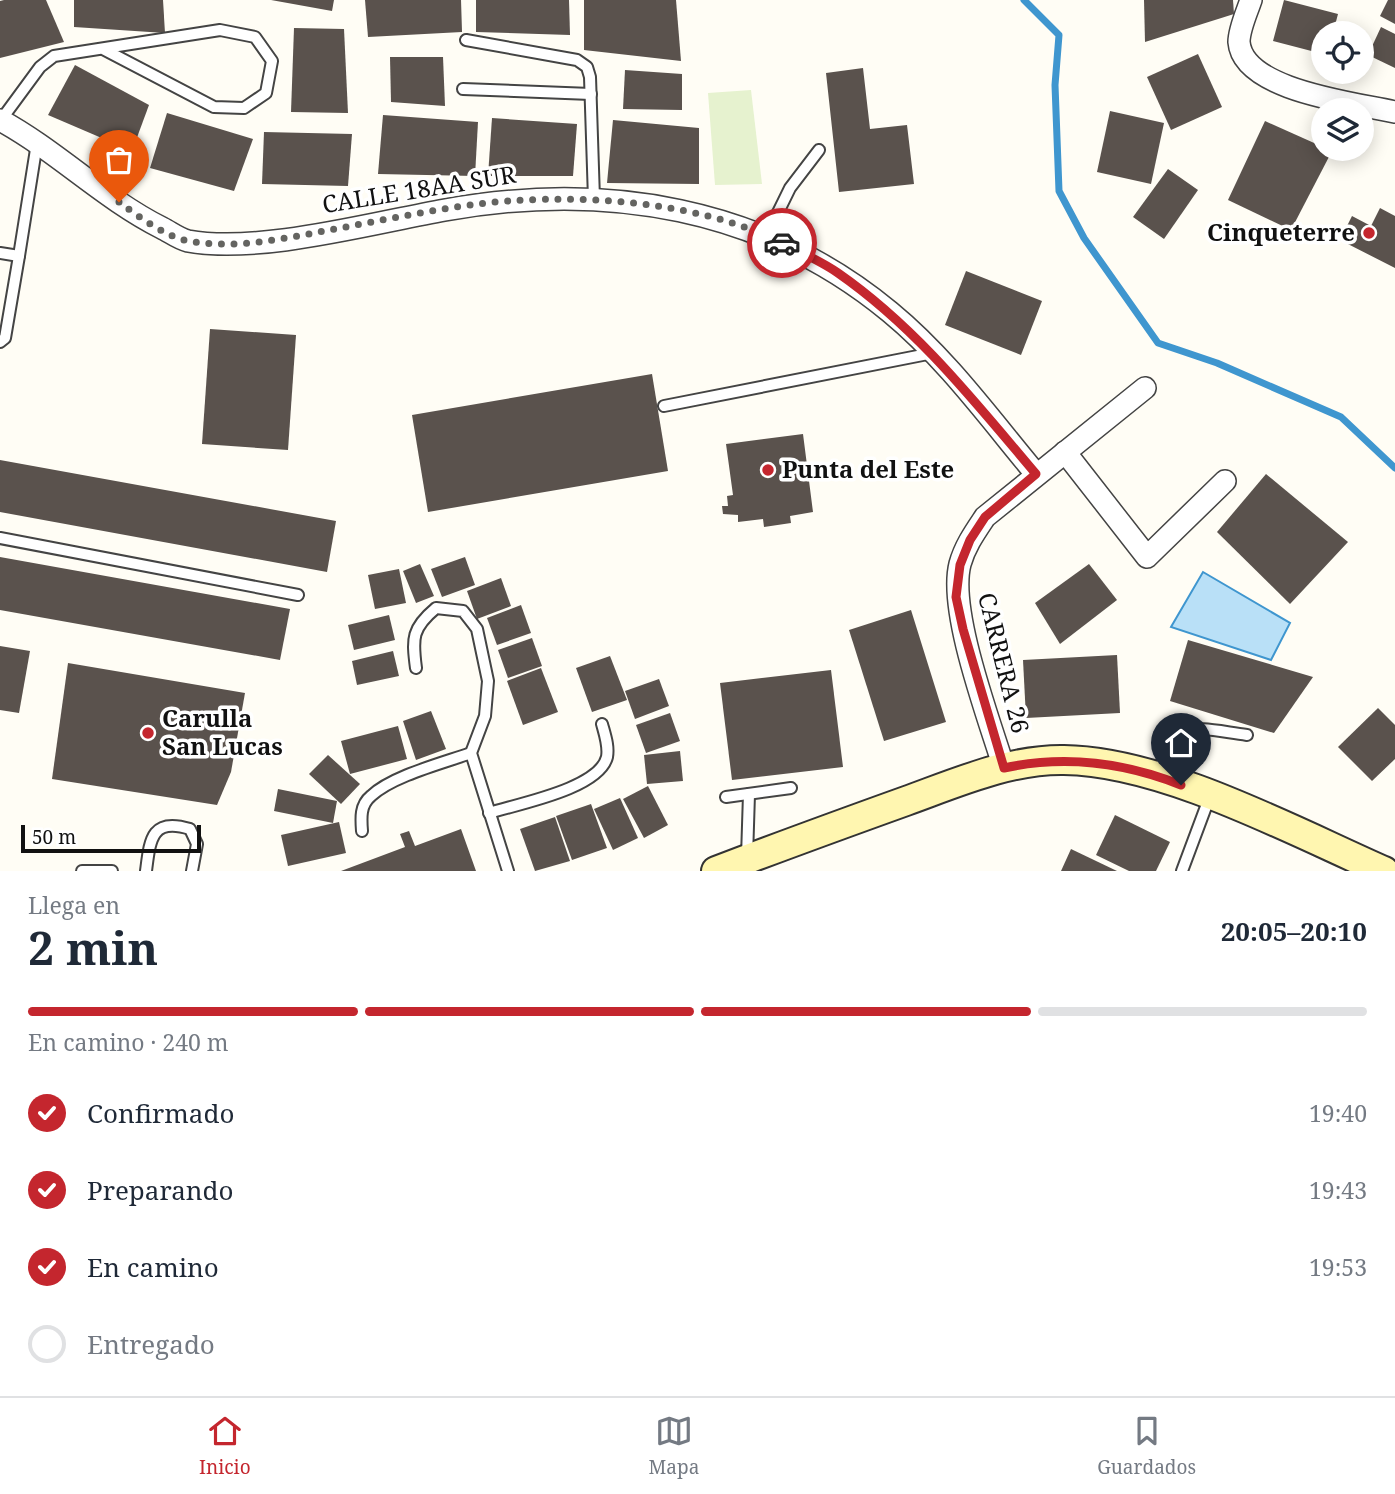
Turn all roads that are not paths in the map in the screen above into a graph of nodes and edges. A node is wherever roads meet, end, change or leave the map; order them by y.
1 (1251, 0) edge
2 (466, 40) dead end
3 (103, 49) junction
4 (463, 89) dead end
5 (591, 94) junction
6 (1395, 112) edge
7 (1, 120) edge
8 (37, 142) junction
9 (819, 150) dead end
10 (594, 199) junction
11 (767, 235) junction
12 (0, 253) edge
13 (19, 256) junction
14 (0, 342) edge
15 (933, 353) junction
16 (1145, 388) dead end
17 (664, 406) dead end
18 (1065, 452) junction
19 (1036, 474) junction
20 (1225, 481) dead end
21 (0, 538) edge
22 (298, 595) dead end
23 (416, 668) dead end
24 (602, 724) dead end
25 (1247, 735) dead end
26 (471, 753) junction
27 (1004, 768) junction
28 (1156, 775) junction
29 (790, 788) dead end
30 (749, 794) junction
31 (1210, 796) junction
32 (726, 797) dead end
33 (489, 813) junction
34 (362, 831) dead end
35 (760, 859) junction
36 (82, 871) edge
37 (112, 871) edge
38 (146, 871) edge
39 (192, 871) edge
40 (508, 871) edge
41 (716, 871) edge
42 (1182, 871) edge
43 (1384, 871) edge

1 - 6 street
2 - 5 lane
3 - 3 lane
3 - 7 lane
4 - 5 lane
5 - 10 lane
7 - 8 street, CALLE 18AA SUR
8 - 10 street, CALLE 18AA SUR
8 - 13 lane
9 - 11 lane
10 - 11 street, CALLE 18AA SUR
11 - 15 street, CALLE 18AA SUR
12 - 13 lane
13 - 14 lane
15 - 17 lane
15 - 19 street, CALLE 18AA SUR
16 - 18 street, CARRERA 26
18 - 19 street, CARRERA 26
18 - 20 street
19 - 27 street, CARRERA 26
21 - 22 lane
23 - 26 lane
24 - 33 lane
25 - 28 lane
26 - 33 lane
26 - 34 lane
27 - 28 main road
27 - 35 main road
28 - 31 main road
29 - 30 lane
30 - 32 lane
30 - 35 lane
31 - 42 lane
31 - 43 main road
33 - 40 lane
35 - 41 main road
36 - 37 lane
38 - 39 lane

